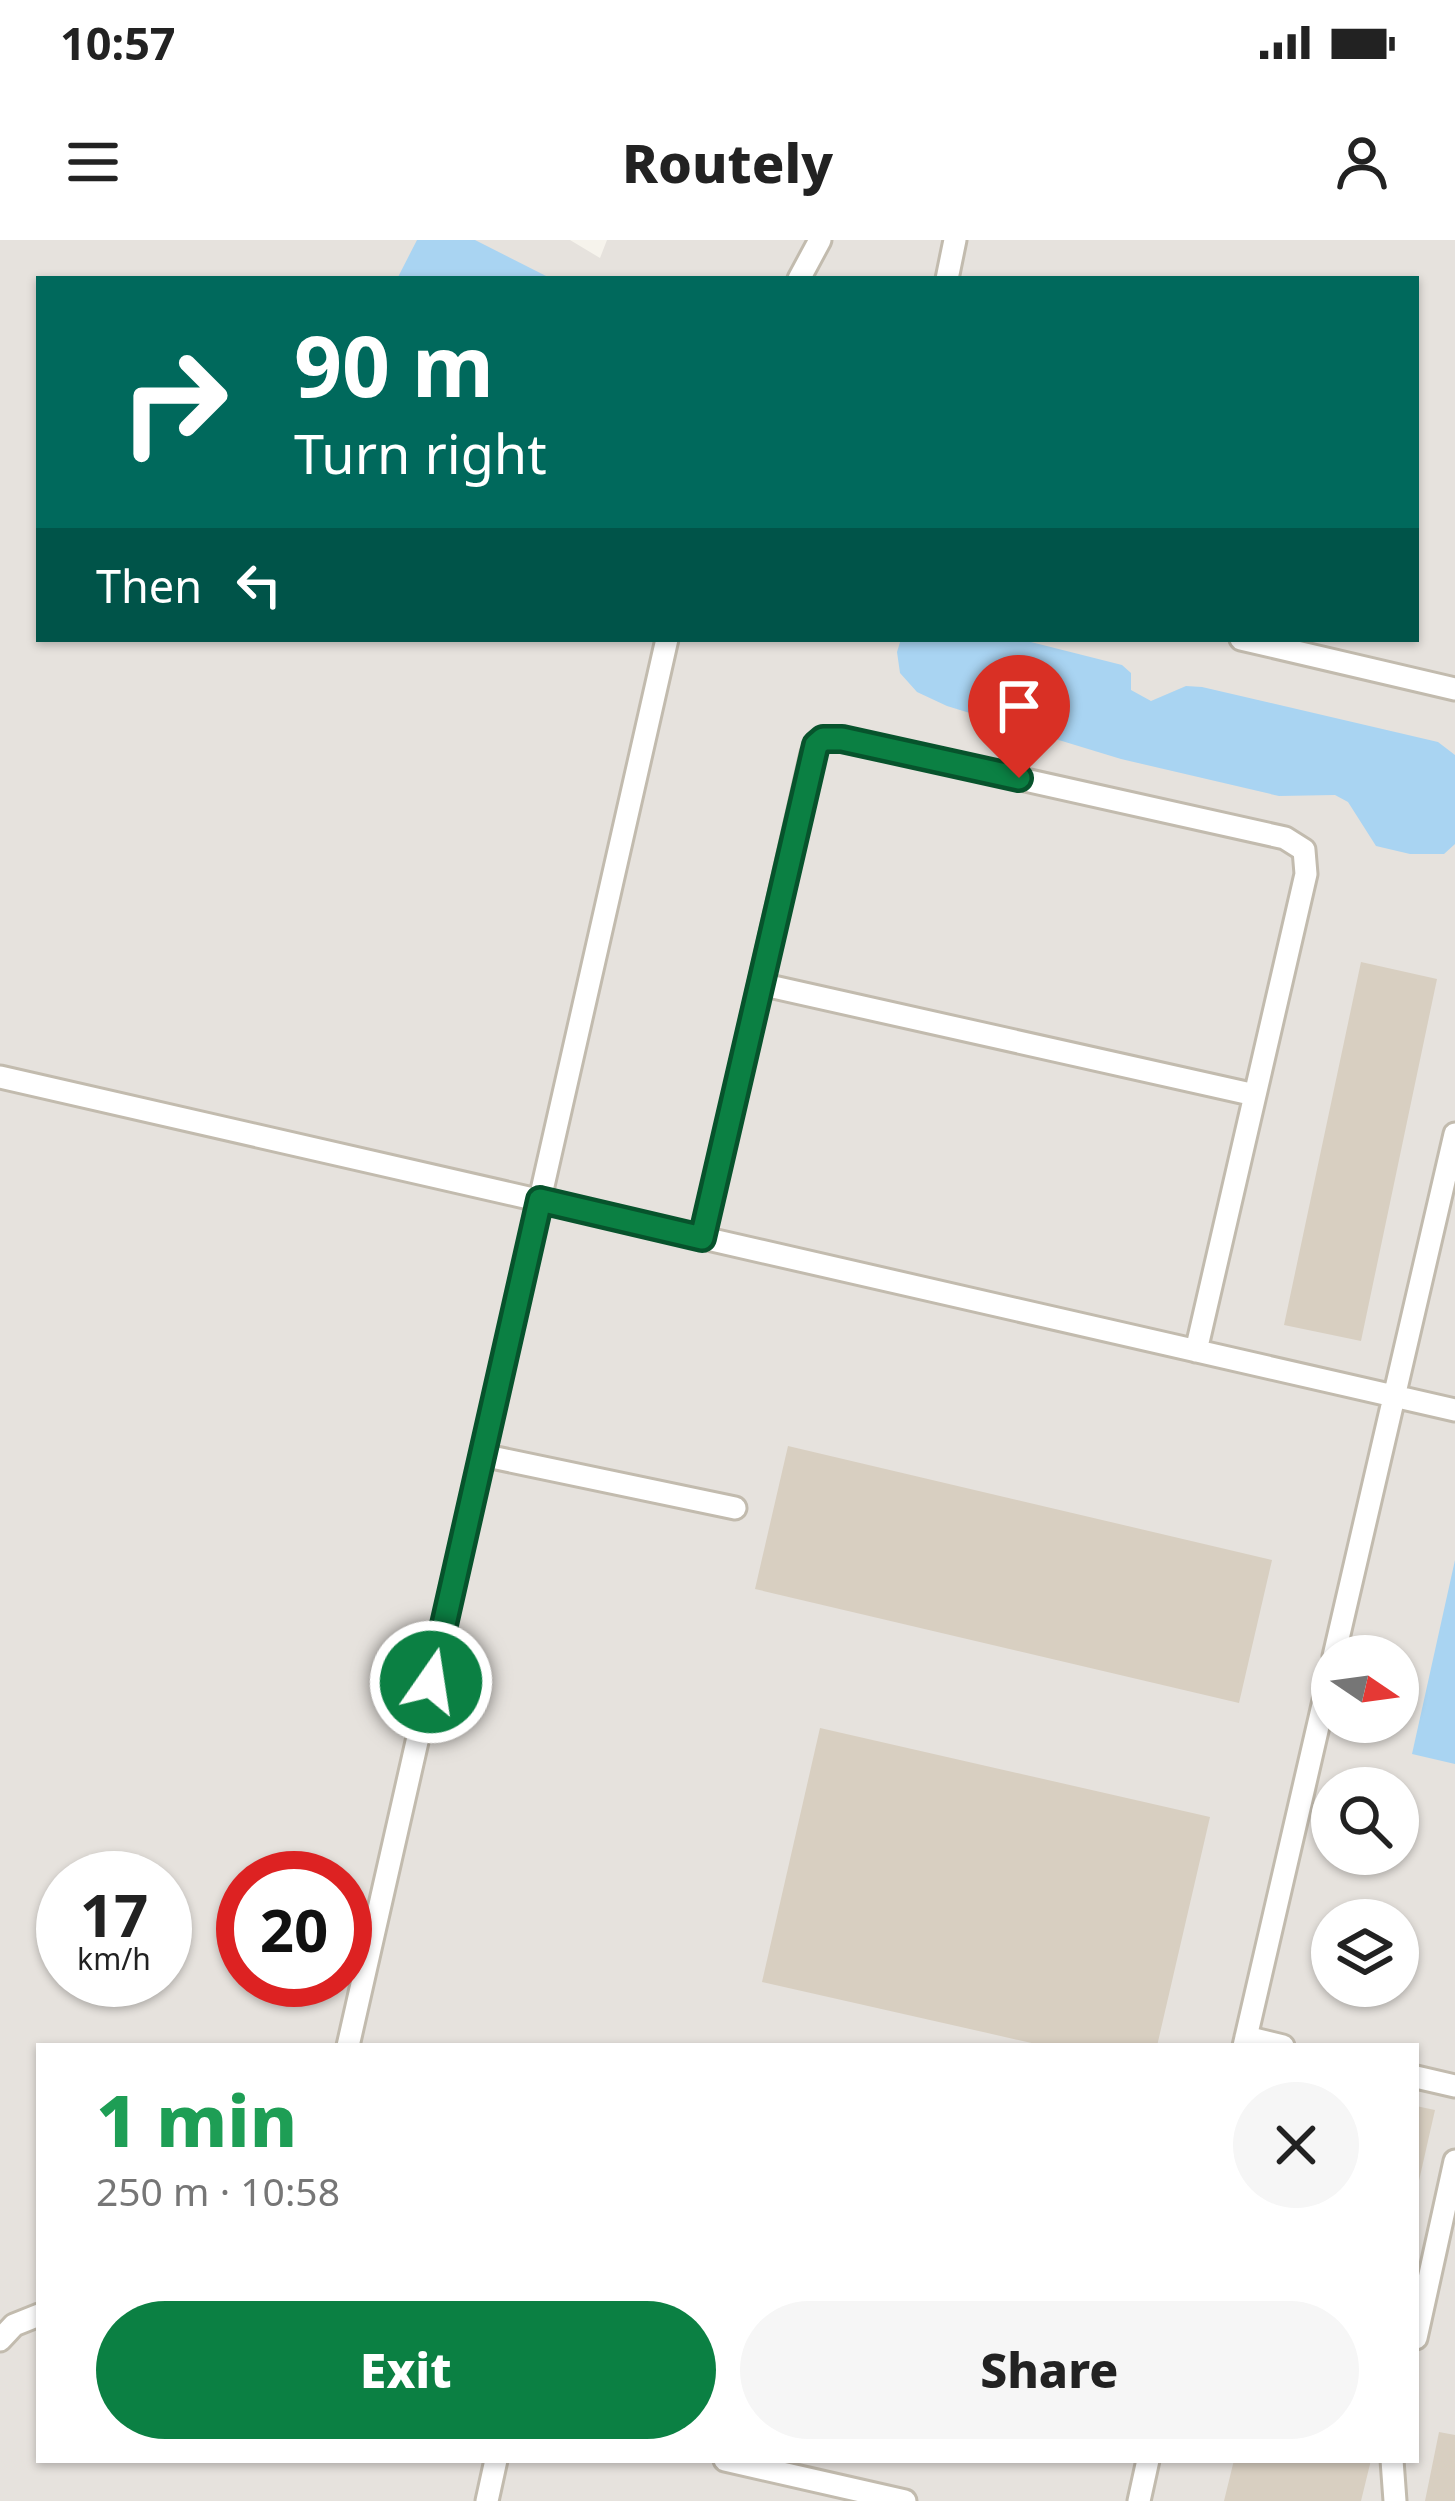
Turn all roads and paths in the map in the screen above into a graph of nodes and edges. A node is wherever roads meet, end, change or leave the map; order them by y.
1 (820, 240) edge
2 (956, 240) edge
3 (801, 276) edge
4 (948, 276) edge
5 (667, 642) edge
6 (1254, 642) edge
7 (1455, 688) edge
8 (760, 984) junction
9 (0, 1077) edge
10 (1255, 1095) junction
11 (1455, 1134) edge
12 (540, 1200) junction
13 (702, 1238) junction
14 (1196, 1351) junction
15 (1394, 1396) junction
16 (1455, 1410) edge
17 (482, 1455) junction
18 (736, 1508) dead end
19 (1339, 1635) edge
20 (1314, 1743) edge
21 (1245, 2042) edge
22 (349, 2043) edge
23 (1419, 2078) edge
24 (1455, 2086) edge
25 (1455, 2161) edge
26 (36, 2316) edge
27 (1419, 2324) edge
28 (0, 2340) edge
29 (495, 2463) edge
30 (737, 2463) edge
31 (1147, 2463) edge
32 (1392, 2463) edge
33 (487, 2501) edge
34 (905, 2501) edge
35 (1139, 2501) edge
36 (1395, 2501) edge

1 - 3 lane
2 - 4 lane
5 - 12 lane
6 - 7 lane
8 - 10 lane
8 - 10 lane
8 - 13 lane
9 - 12 lane
10 - 14 lane
11 - 15 lane
12 - 13 lane
12 - 17 lane
13 - 14 lane
14 - 15 lane
15 - 16 lane
15 - 19 lane
17 - 18 lane
17 - 22 lane
20 - 21 lane
23 - 24 lane
25 - 27 lane
26 - 28 lane
29 - 33 lane
30 - 34 lane
31 - 35 lane
32 - 36 lane

